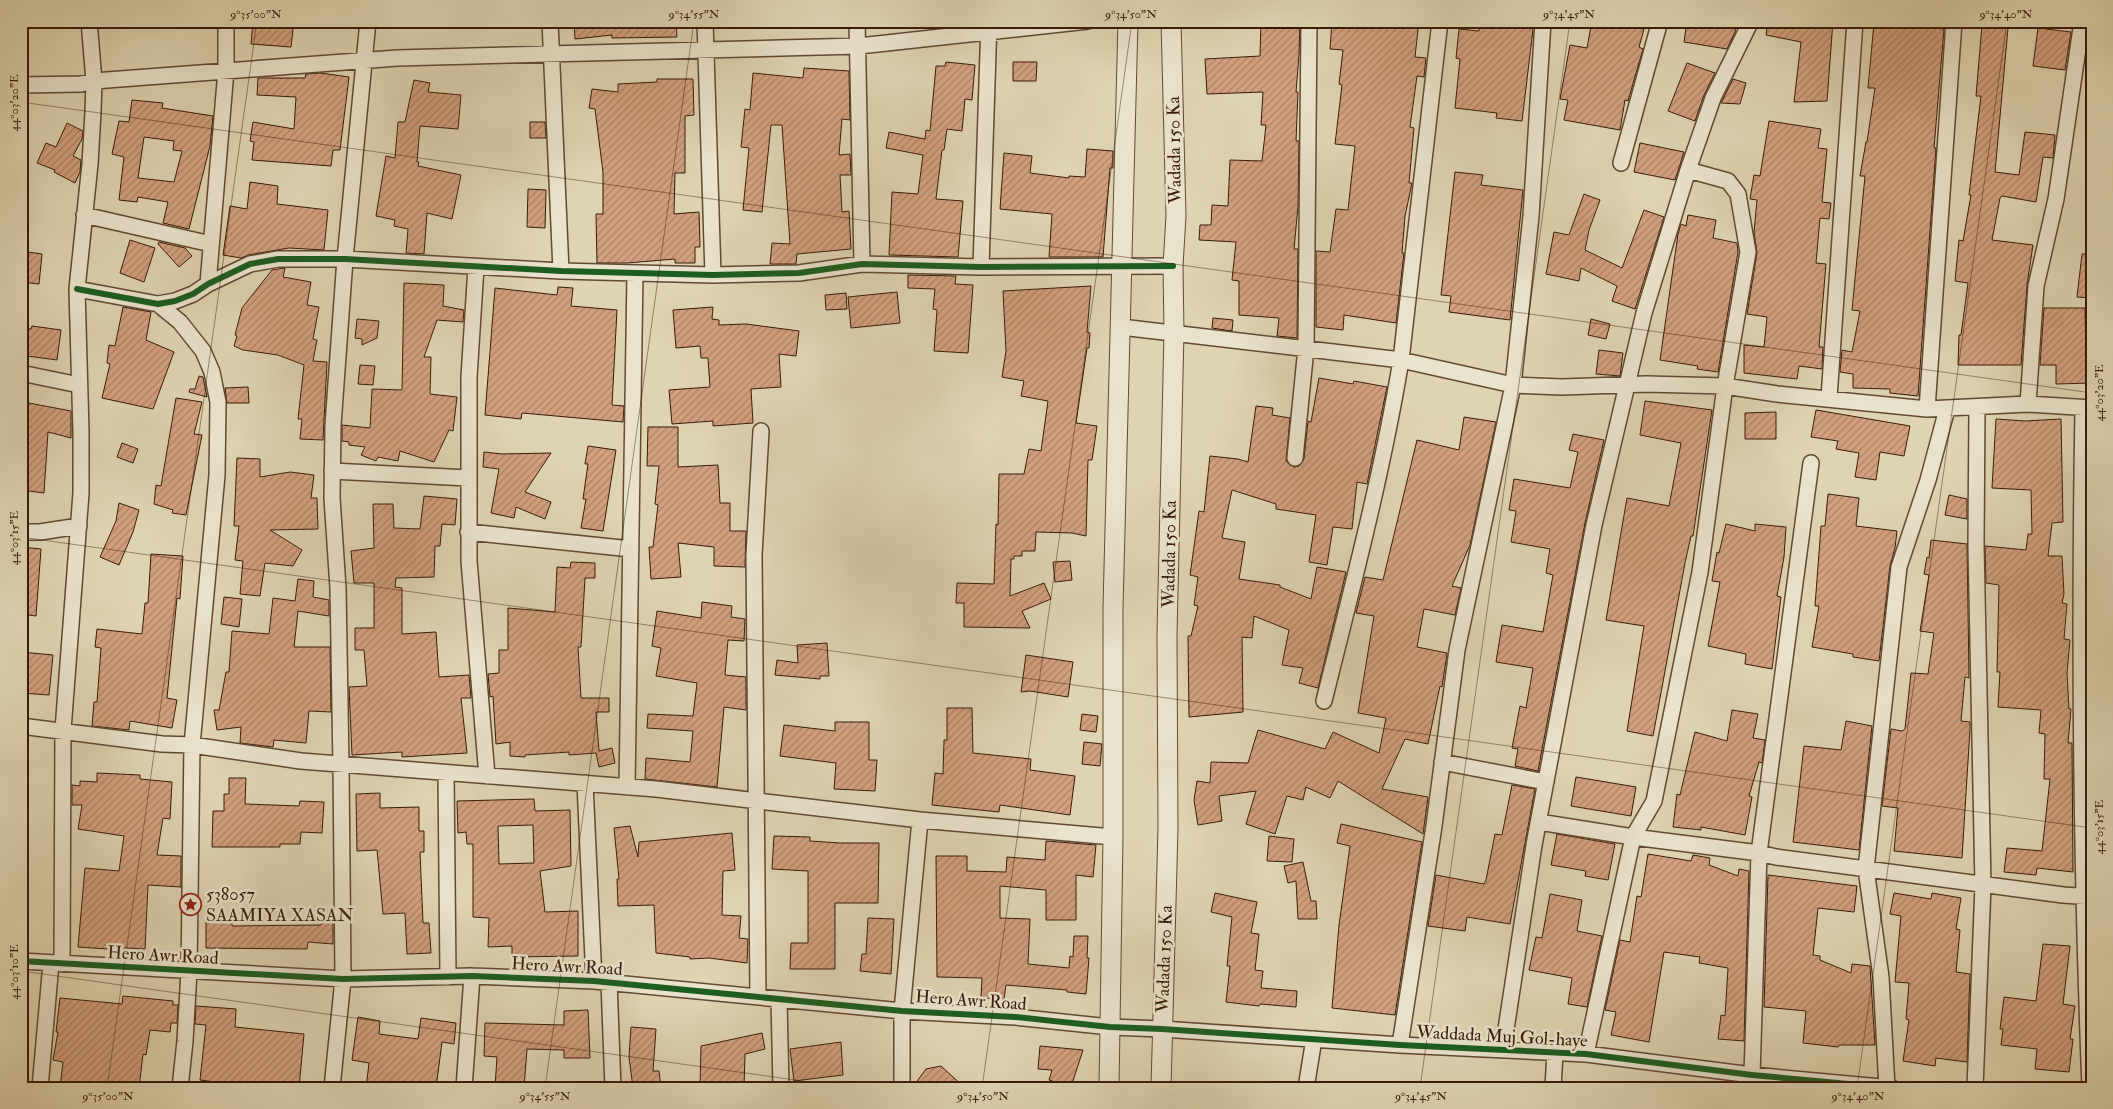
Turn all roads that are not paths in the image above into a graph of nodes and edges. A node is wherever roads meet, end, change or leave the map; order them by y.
1 (89, 21) edge
2 (226, 21) edge
3 (368, 21) edge
4 (550, 21) edge
5 (705, 21) edge
6 (857, 21) edge
7 (1088, 21) edge
8 (1128, 21) edge
9 (1171, 21) edge
10 (1309, 21) edge
11 (1440, 21) edge
12 (1543, 21) edge
13 (1660, 21) edge
14 (1751, 21) edge
15 (1855, 21) edge
16 (1954, 21) edge
17 (2082, 21) edge
18 (989, 27) edge
19 (859, 46) junction
20 (707, 50) junction
21 (552, 54) junction
22 (365, 60) junction
23 (226, 70) junction
24 (94, 81) junction
25 (21, 86) edge
26 (1621, 163) dead end
27 (1688, 170) junction
28 (84, 215) junction
29 (211, 244) junction
30 (345, 259) junction
31 (862, 264) junction
32 (1123, 265) junction
33 (1173, 266) junction
34 (476, 267) junction
35 (981, 268) junction
36 (561, 271) junction
37 (635, 274) junction
38 (713, 276) junction
39 (208, 284) junction
40 (77, 289) junction
41 (158, 304) junction
42 (1121, 327) junction
43 (1174, 332) junction
44 (1306, 348) junction
45 (1401, 360) junction
46 (21, 374) edge
47 (1628, 384) junction
48 (79, 385) junction
49 (1513, 385) junction
50 (1725, 386) junction
51 (1829, 398) junction
52 (2028, 404) junction
53 (1977, 407) junction
54 (1927, 409) junction
55 (1947, 409) junction
56 (2088, 409) edge
57 (760, 431) dead end
58 (1294, 458) dead end
59 (1811, 463) dead end
60 (332, 471) junction
61 (468, 478) junction
62 (78, 526) junction
63 (21, 532) edge
64 (468, 532) junction
65 (631, 548) junction
66 (1324, 701) dead end
67 (21, 726) edge
68 (63, 730) junction
69 (192, 746) junction
70 (1442, 762) junction
71 (342, 765) junction
72 (446, 773) junction
73 (487, 776) junction
74 (1546, 782) junction
75 (585, 784) junction
76 (627, 787) junction
77 (756, 801) junction
78 (920, 820) junction
79 (1538, 822) junction
80 (1113, 837) junction
81 (1632, 837) junction
82 (1760, 853) junction
83 (1866, 869) junction
84 (1983, 885) junction
85 (2087, 897) edge
86 (21, 961) edge
87 (56, 963) junction
88 (189, 972) junction
89 (472, 976) junction
90 (448, 977) junction
91 (342, 979) junction
92 (601, 981) junction
93 (758, 996) junction
94 (779, 999) junction
95 (902, 1011) junction
96 (1110, 1027) junction
97 (1162, 1029) junction
98 (1314, 1039) junction
99 (1400, 1045) junction
100 (1502, 1049) junction
101 (1555, 1052) junction
102 (1586, 1054) junction
103 (1752, 1075) junction
104 (1777, 1082) edge
105 (1887, 1087) edge
106 (40, 1088) edge
107 (180, 1088) edge
108 (332, 1088) edge
109 (464, 1088) edge
110 (613, 1088) edge
111 (781, 1088) edge
112 (902, 1088) edge
113 (1109, 1088) edge
114 (1162, 1088) edge
115 (1306, 1088) edge
116 (1553, 1088) edge
117 (1892, 1088) edge
118 (1975, 1088) edge
119 (2090, 1088) edge

1 - 24 street
2 - 23 street
3 - 22 street
4 - 21 street
5 - 20 street
6 - 19 street
7 - 18 street
8 - 32 street
9 - 33 street, Wadada 150 Ka
10 - 44 street
11 - 45 street
12 - 49 street
13 - 26 street
14 - 27 street
15 - 51 street
16 - 54 street
17 - 52 street
18 - 19 street
18 - 35 street
19 - 20 street
19 - 31 street
20 - 21 street
20 - 38 street
21 - 22 street
21 - 36 street
22 - 23 street
22 - 30 street
23 - 24 street
23 - 29 street
24 - 25 street
24 - 28 street
27 - 47 street
27 - 50 street
28 - 29 street
28 - 40 street
29 - 39 street
30 - 34 street
30 - 39 street
30 - 60 street
31 - 35 street
31 - 38 street
32 - 33 street
32 - 35 street
32 - 42 street
33 - 43 street, Wadada 150 Ka
34 - 36 street
34 - 61 street
36 - 37 street
37 - 38 street
37 - 65 street
39 - 41 street
40 - 41 street
40 - 48 street
41 - 69 street
42 - 43 street
42 - 80 street
43 - 44 street
43 - 97 street, Wadada 150 Ka
44 - 45 street
44 - 58 street
45 - 49 street
45 - 66 street
46 - 48 street
47 - 49 street
47 - 50 street
47 - 74 street
48 - 62 street
49 - 70 street
50 - 51 street
50 - 81 street
51 - 54 street
52 - 53 street
52 - 56 street
53 - 55 street
53 - 84 street
54 - 55 street
55 - 83 street
56 - 85 street
57 - 77 street
59 - 82 street
60 - 61 street
60 - 71 street
61 - 64 street
62 - 63 street
62 - 68 street
64 - 65 street
64 - 73 street
65 - 76 street
67 - 68 street
68 - 69 street
68 - 87 street
69 - 71 street
69 - 88 street
70 - 74 street
70 - 99 street
71 - 72 street
71 - 91 street
72 - 73 street
72 - 90 street
73 - 75 street
74 - 79 street
75 - 76 street
75 - 92 street
76 - 77 street
77 - 78 street
77 - 93 street
78 - 80 street
78 - 95 street
79 - 81 street
79 - 100 street
80 - 96 street
81 - 82 street
81 - 102 street
82 - 83 street
82 - 103 street
83 - 84 street
83 - 105 street
84 - 85 street
84 - 118 street
85 - 119 street
86 - 87 street, Hero Awr Road
87 - 88 street, Hero Awr Road
87 - 106 street
88 - 91 street, Hero Awr Road
88 - 107 street
89 - 90 street, Hero Awr Road
89 - 92 street, Hero Awr Road
89 - 109 street
90 - 91 street, Hero Awr Road
91 - 108 street
92 - 93 street, Hero Awr Road
92 - 110 street
93 - 94 street, Hero Awr Road
94 - 95 street, Hero Awr Road
94 - 111 street
95 - 96 street, Hero Awr Road
95 - 112 street
96 - 97 street, Waddada Muj Gol-haye
96 - 113 street
97 - 98 street, Waddada Muj Gol-haye
97 - 114 street, Wadada 150 Ka
98 - 99 street, Waddada Muj Gol-haye
98 - 115 street
99 - 100 street, Waddada Muj Gol-haye
100 - 101 street, Waddada Muj Gol-haye
101 - 102 street, Waddada Muj Gol-haye
101 - 116 street
102 - 103 street, Waddada Muj Gol-haye
103 - 104 street, Waddada Muj Gol-haye
104 - 105 street, Waddada Muj Gol-haye
105 - 117 street, Waddada Muj Gol-haye

